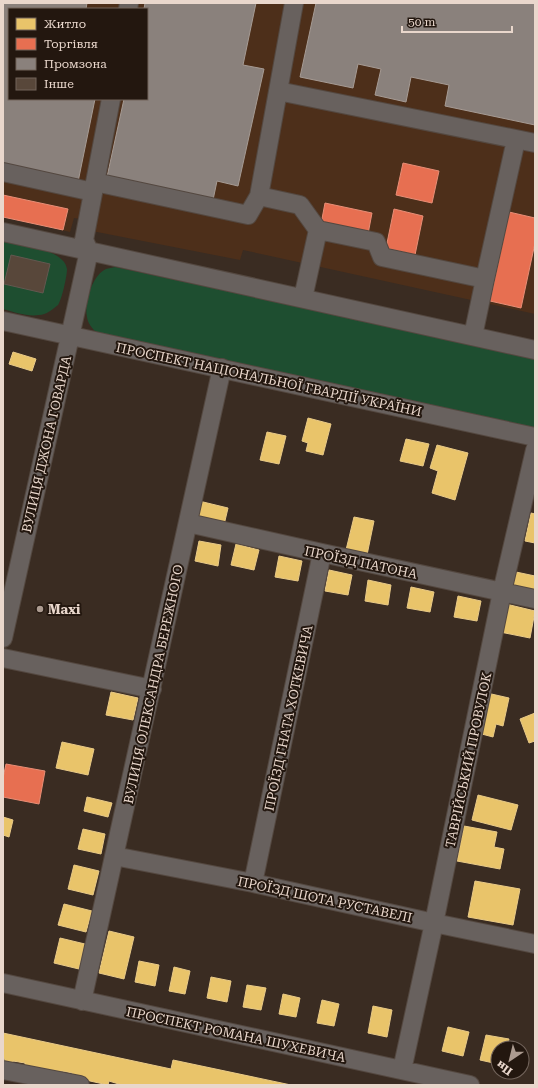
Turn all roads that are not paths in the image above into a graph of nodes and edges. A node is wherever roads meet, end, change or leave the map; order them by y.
1 (294, 3) edge
2 (278, 91) junction
3 (111, 100) edge
4 (516, 140) junction
5 (535, 144) edge
6 (3, 172) edge
7 (94, 187) junction
8 (259, 196) junction
9 (318, 230) junction
10 (3, 232) edge
11 (89, 251) junction
12 (485, 279) junction
13 (303, 298) junction
14 (3, 321) edge
15 (70, 336) junction
16 (473, 336) junction
17 (535, 350) edge
18 (222, 368) junction
19 (535, 437) edge
20 (535, 450) edge
21 (188, 523) junction
22 (322, 553) junction
23 (502, 592) junction
24 (535, 599) edge
25 (3, 638) edge
26 (3, 658) edge
27 (152, 689) junction
28 (114, 856) junction
29 (253, 883) junction
30 (434, 923) junction
31 (535, 944) edge
32 (3, 984) edge
33 (82, 1001) junction
34 (402, 1070) junction
35 (7, 1075) edge
36 (435, 1081) edge
37 (80, 1085) edge
38 (470, 1085) edge

1 - 2 street
2 - 4 street
2 - 8 street
3 - 7 street
4 - 5 street
4 - 12 street
6 - 7 street
7 - 8 street
7 - 11 street
8 - 9 street
9 - 12 street
9 - 13 street
10 - 11 street
11 - 13 street
11 - 15 street, ВУЛИЦЯ ДЖОНА ГОВАРДА
12 - 16 street
13 - 16 street
14 - 15 street, ПРОСПЕКТ НАЦІОНАЛЬНОЇ ГВАРДІЇ УКРАЇНИ
15 - 18 street, ПРОСПЕКТ НАЦІОНАЛЬНОЇ ГВАРДІЇ УКРАЇНИ
15 - 25 street, ВУЛИЦЯ ДЖОНА ГОВАРДА
16 - 17 street
18 - 19 street, ПРОСПЕКТ НАЦІОНАЛЬНОЇ ГВАРДІЇ УКРАЇНИ
18 - 21 street, ВУЛИЦЯ ОЛЕКСАНДРА БЕРЕЖНОГО
20 - 23 street, ТАВРІЙСЬКИЙ ПРОВУЛОК
21 - 22 street, ПРОЇЗД ПАТОНА
21 - 27 street, ВУЛИЦЯ ОЛЕКСАНДРА БЕРЕЖНОГО
22 - 23 street, ПРОЇЗД ПАТОНА
22 - 29 street, ПРОЇЗД ГНАТА ХОТКЕВИЧА
23 - 24 street, ПРОЇЗД ПАТОНА
23 - 30 street, ТАВРІЙСЬКИЙ ПРОВУЛОК
26 - 27 street
27 - 28 street, ВУЛИЦЯ ОЛЕКСАНДРА БЕРЕЖНОГО
28 - 29 street, ПРОЇЗД ШОТА РУСТАВЕЛІ
28 - 33 street, ВУЛИЦЯ ОЛЕКСАНДРА БЕРЕЖНОГО
29 - 30 street, ПРОЇЗД ШОТА РУСТАВЕЛІ
30 - 31 street, ПРОЇЗД ШОТА РУСТАВЕЛІ
30 - 34 street, ТАВРІЙСЬКИЙ ПРОВУЛОК
32 - 33 street, ПРОСПЕКТ РОМАНА ШУХЕВИЧА
33 - 34 street, ПРОСПЕКТ РОМАНА ШУХЕВИЧА
34 - 36 street, ПРОСПЕКТ РОМАНА ШУХЕВИЧА
35 - 37 street
36 - 38 street, ПРОСПЕКТ РОМАНА ШУХЕВИЧА

